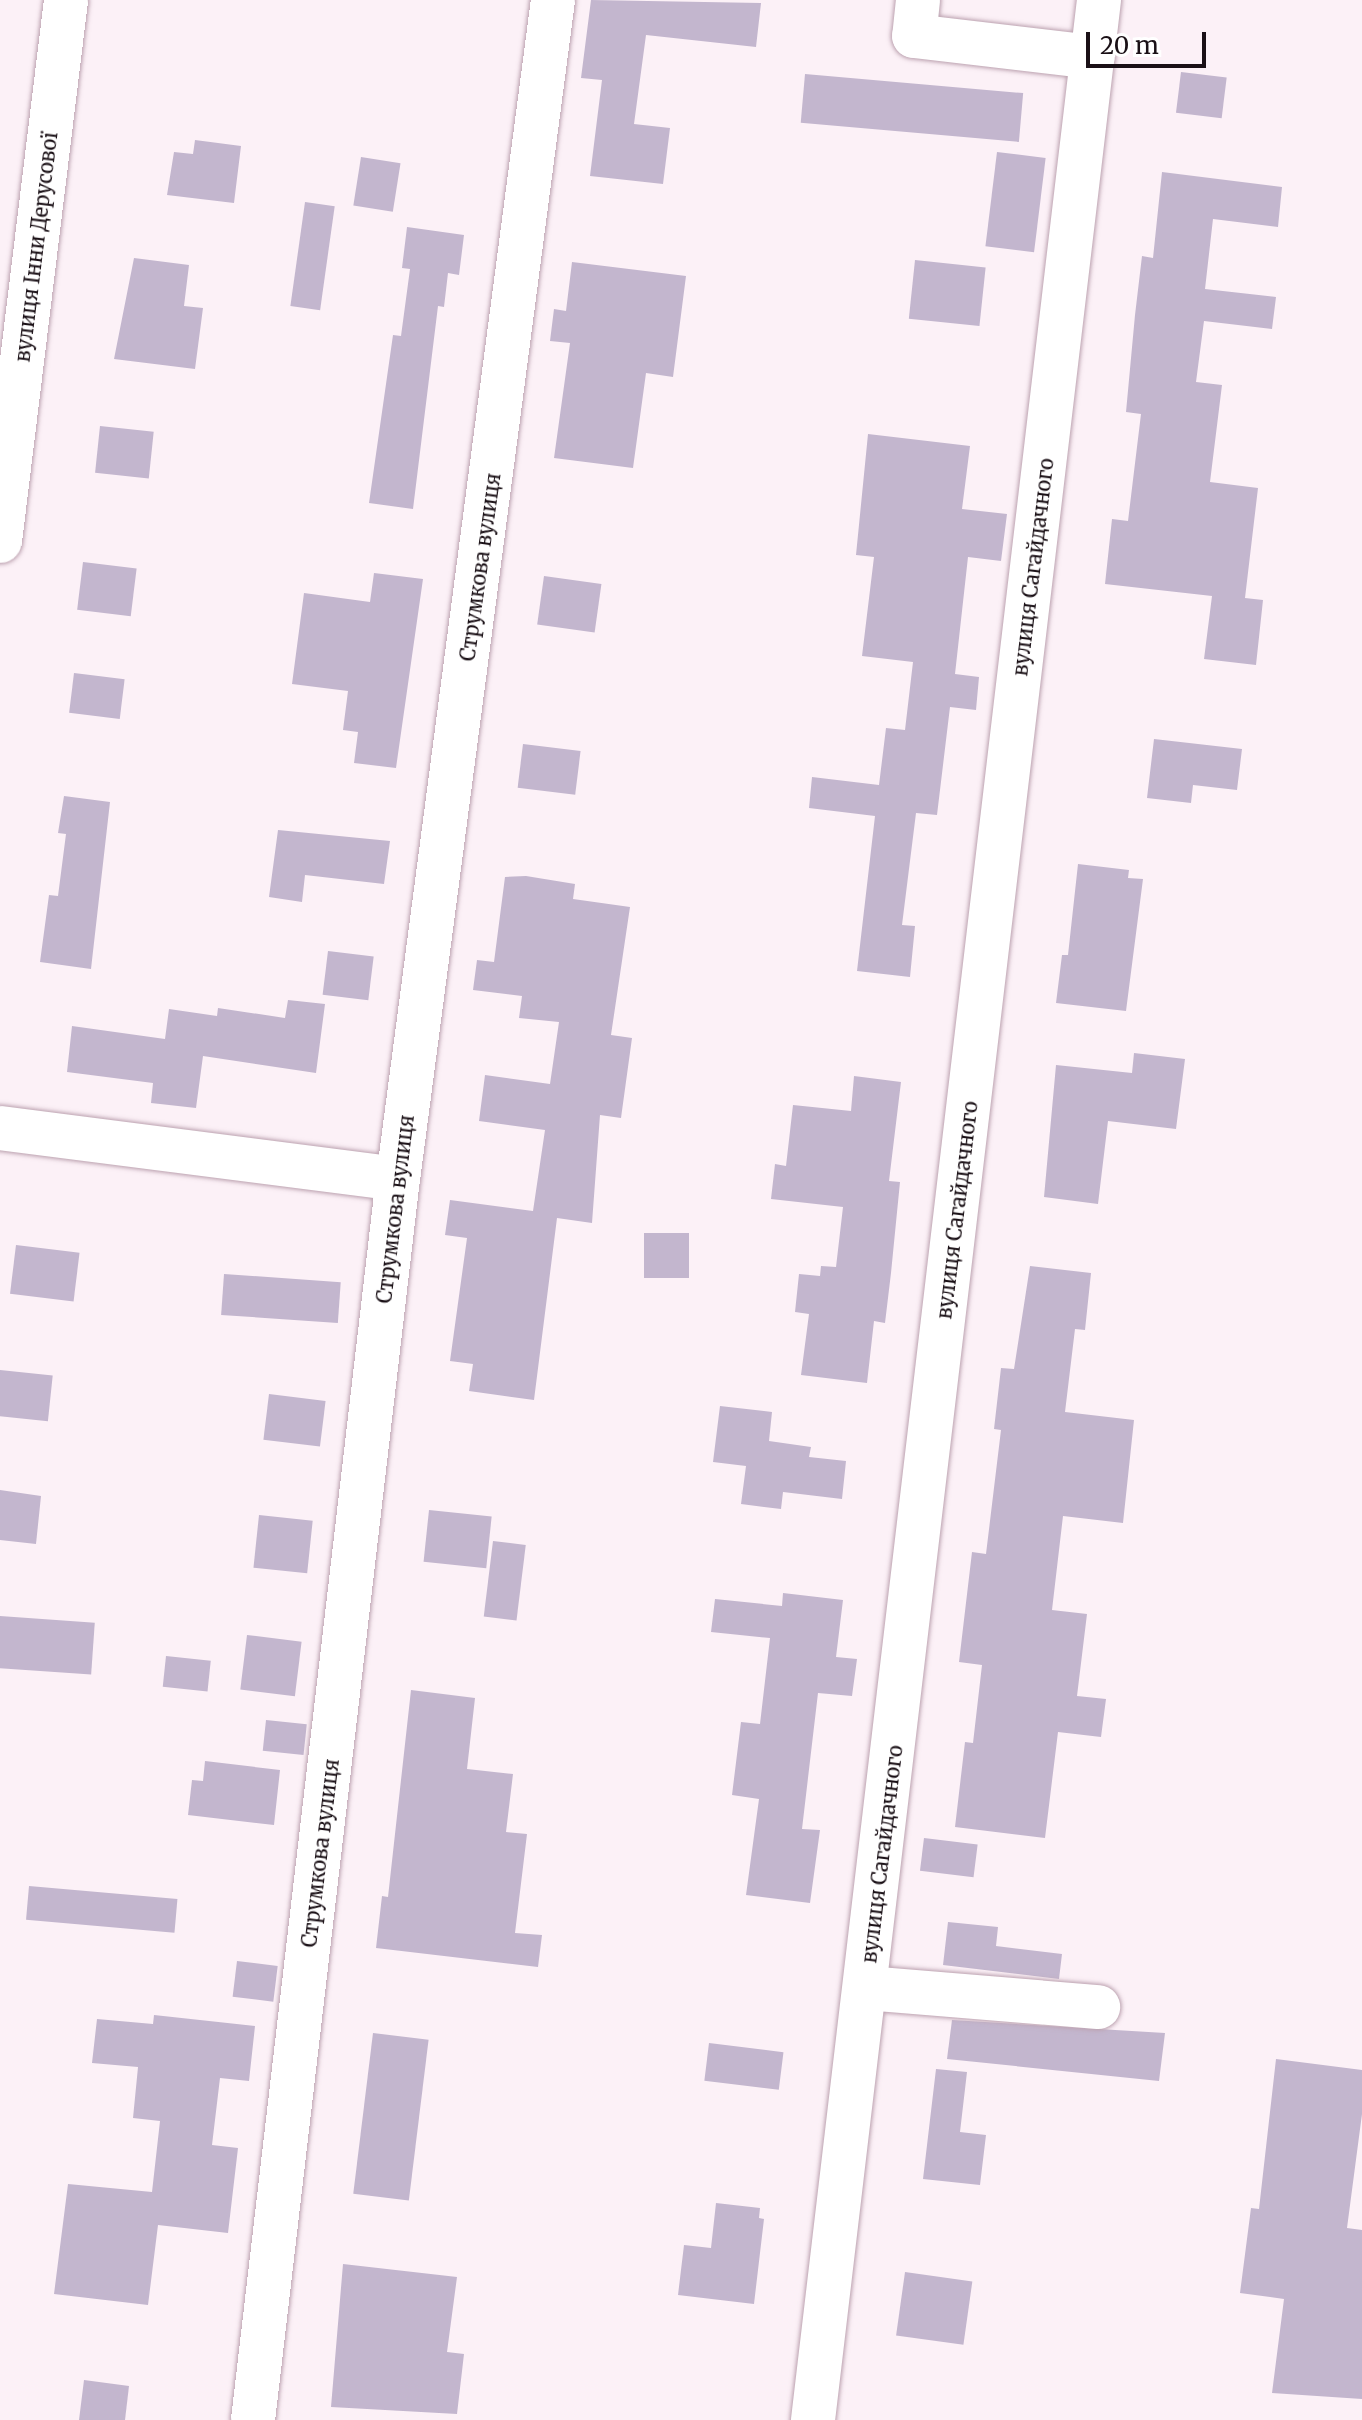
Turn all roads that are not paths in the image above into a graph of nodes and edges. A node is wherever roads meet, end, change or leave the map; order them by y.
1 (66, 0) edge
2 (553, 0) edge
3 (918, 0) edge
4 (1099, 0) edge
5 (1093, 57) junction
6 (14, 299) edge
7 (0, 541) edge
8 (0, 1128) edge
9 (398, 1179) junction
10 (866, 1988) junction
11 (1098, 2007) dead end
12 (253, 2420) edge
13 (813, 2420) edge

1 - 6 street, вулиця Інни Дерусової
2 - 9 street, Струмкова вулиця
3 - 5 street
4 - 5 street, вулиця Сагайдачного
5 - 10 street, вулиця Сагайдачного
6 - 7 street, вулиця Інни Дерусової
8 - 9 street
9 - 12 street, Струмкова вулиця
10 - 11 street
10 - 13 street, вулиця Сагайдачного

